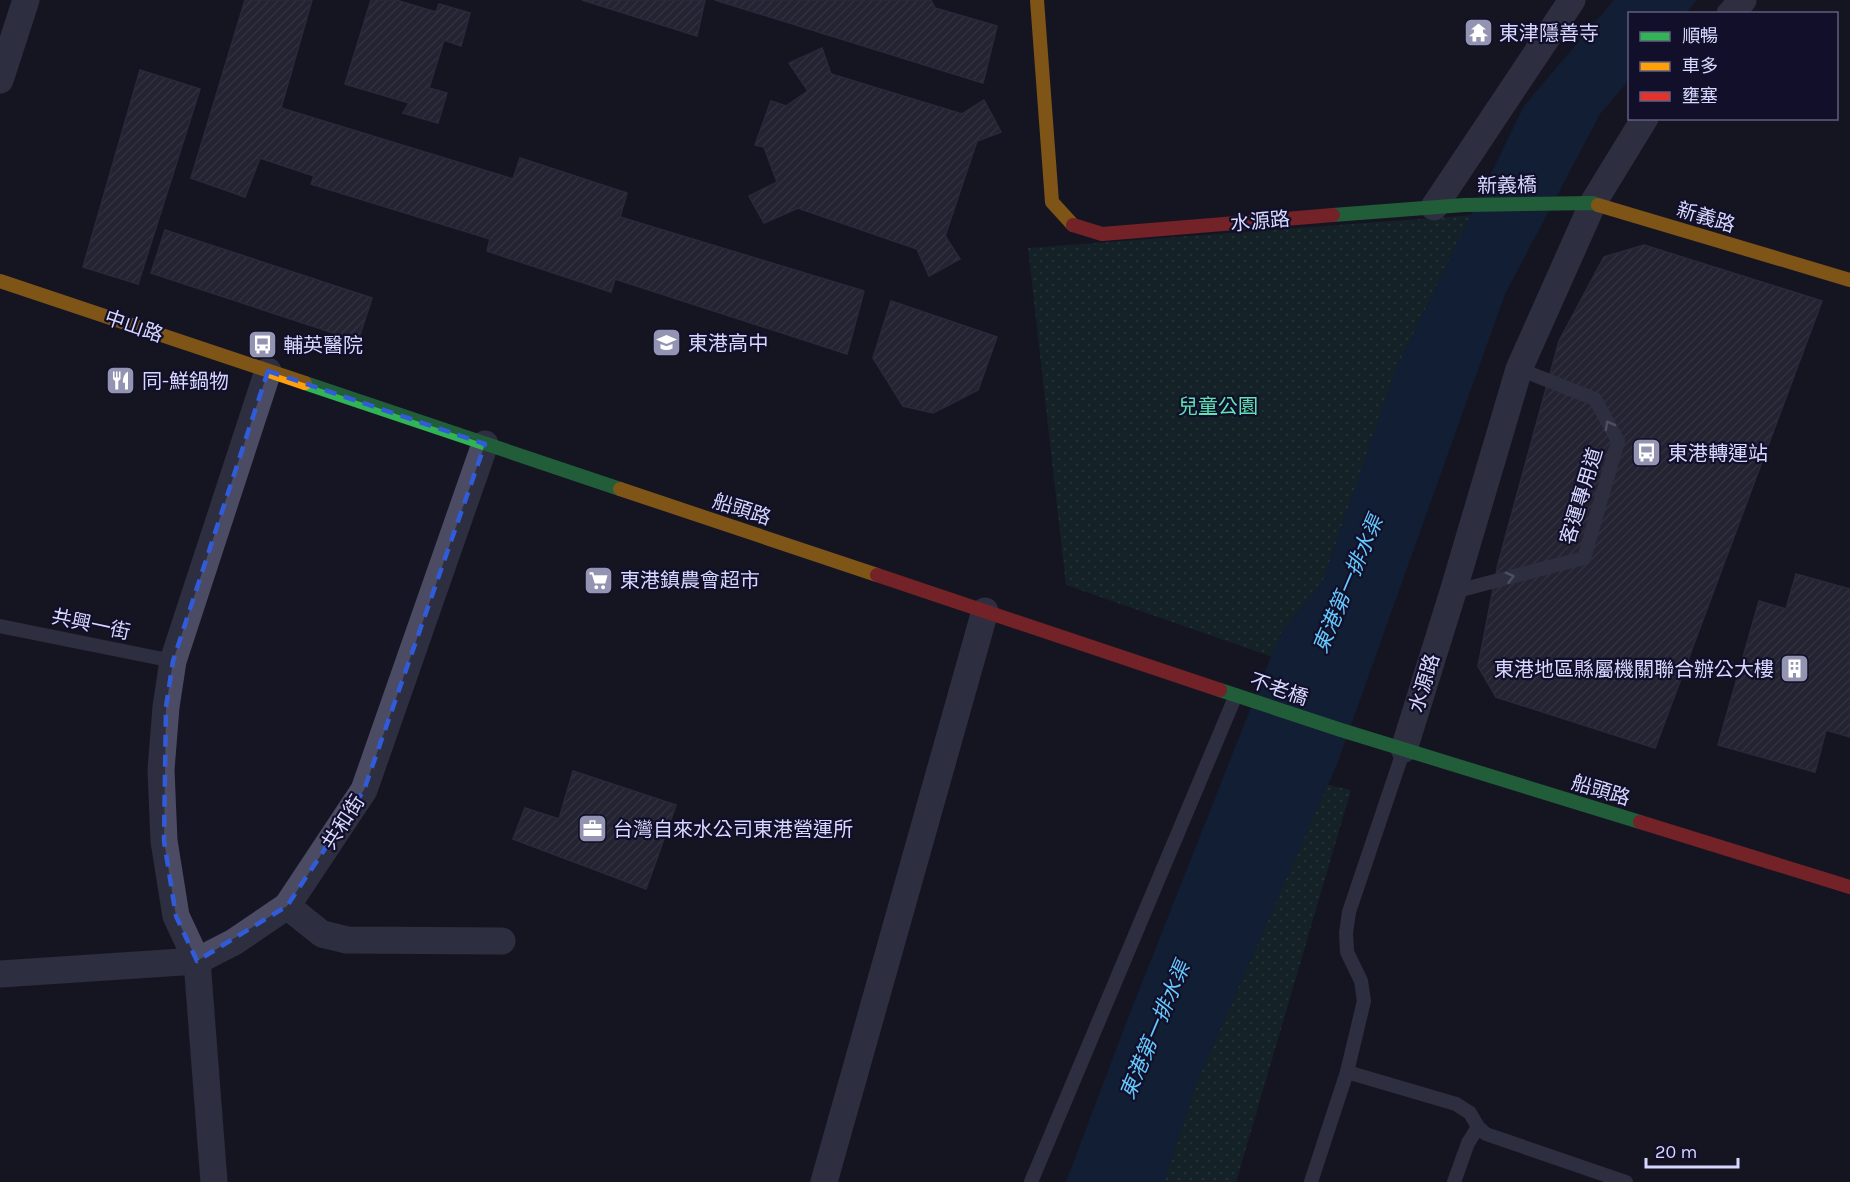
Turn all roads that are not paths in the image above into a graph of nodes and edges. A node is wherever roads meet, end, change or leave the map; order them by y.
1 (26, 0) edge
2 (1037, 0) edge
3 (1572, 0) edge
4 (1743, 0) edge
5 (1732, 12) edge
6 (0, 80) edge
7 (1644, 120) edge
8 (1550, 203) joint
9 (1593, 203) junction
10 (1464, 205) joint
11 (1434, 207) junction
12 (1850, 280) edge
13 (0, 281) edge
14 (1519, 369) junction
15 (268, 371) junction
16 (485, 444) junction
17 (1453, 592) junction
18 (985, 611) junction
19 (0, 626) edge
20 (173, 661) junction
21 (1204, 684) joint
22 (1236, 695) junction
23 (1341, 730) joint
24 (1404, 749) junction
25 (1850, 887) edge
26 (287, 906) junction
27 (502, 941) dead end
28 (197, 961) junction
29 (0, 974) edge
30 (1347, 1072) junction
31 (1478, 1127) junction
32 (214, 1182) edge
33 (824, 1182) edge
34 (1031, 1182) edge
35 (1311, 1182) edge
36 (1454, 1182) edge
37 (1626, 1182) edge

1 - 6 street
2 - 11 main road, 水源路
3 - 11 street
4 - 5 street
7 - 9 street, 水源路
8 - 9 main road, 新義路
8 - 10 main road, 新義橋
9 - 12 main road, 新義路
9 - 14 street, 水源路
10 - 11 main road, 水源路
13 - 15 main road, 中山路
14 - 17 street, 水源路
17 -> 14 lane, 客運專用道
15 - 16 main road, 船頭路
15 - 20 street
16 - 18 main road, 船頭路
16 - 26 street, 共和街
17 - 24 street, 水源路
18 - 21 main road, 船頭路
18 - 33 street
19 - 20 lane, 共興一街
20 - 28 street
21 - 22 main road, 不老橋
22 - 23 main road, 不老橋
22 - 34 lane
23 - 24 main road, 船頭路
24 - 25 main road, 船頭路
24 - 30 lane
26 - 27 street
26 - 28 street, 共和街
28 - 29 street, 共和街
28 - 32 street
30 - 31 lane
30 - 35 lane
31 - 36 lane
31 - 37 lane

